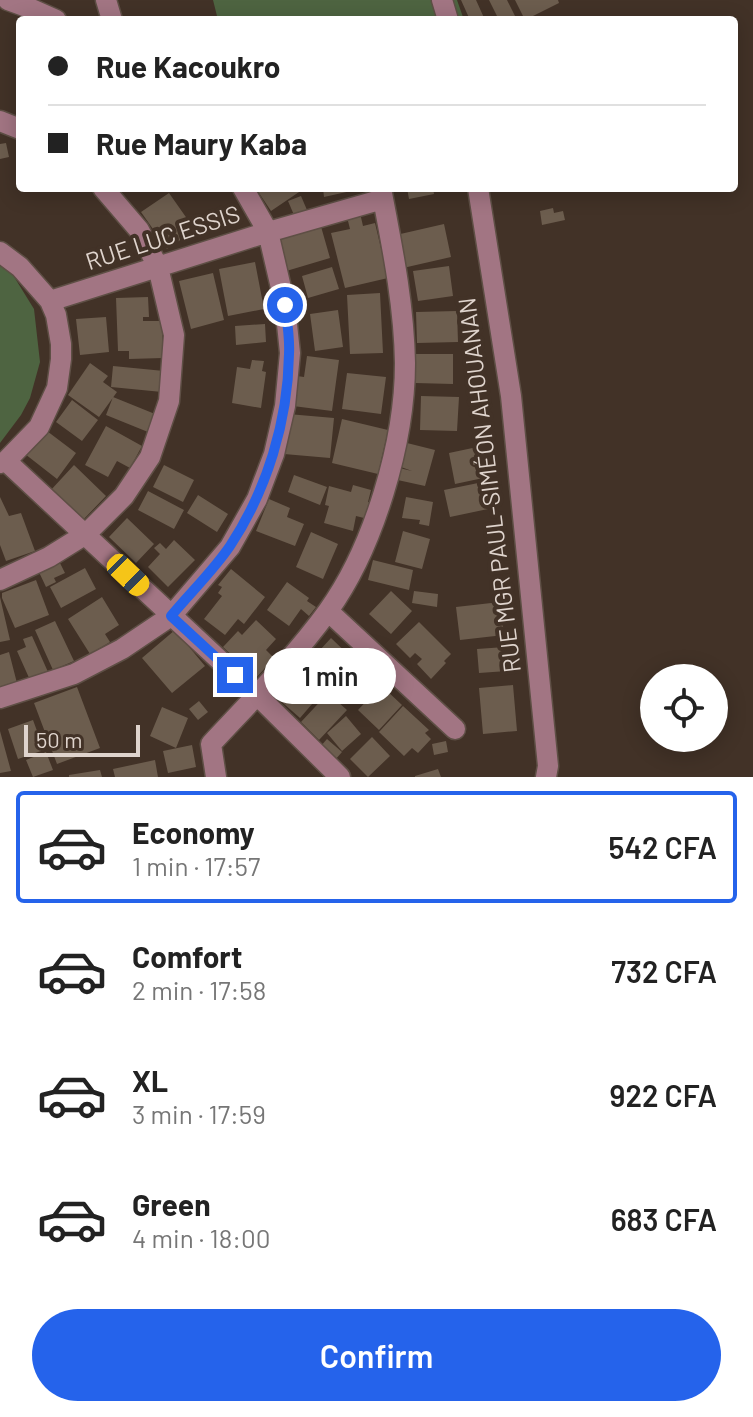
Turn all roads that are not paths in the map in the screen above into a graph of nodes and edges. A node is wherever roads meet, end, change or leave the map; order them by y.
1 (8, 0) edge
2 (47, 16) edge
3 (106, 192) edge
4 (245, 192) edge
5 (479, 192) edge
6 (382, 194) edge
7 (268, 232) junction
8 (0, 252) edge
9 (158, 267) junction
10 (50, 301) junction
11 (3, 462) edge
12 (86, 534) junction
13 (0, 580) edge
14 (328, 611) junction
15 (171, 616) junction
16 (257, 695) junction
17 (0, 698) edge
18 (455, 729) dead end
19 (216, 777) edge
20 (340, 777) edge
21 (546, 777) edge

1 - 2 street
3 - 9 street
4 - 7 street
5 - 21 street, RUE MGR PAUL-SIMÉON AHOUANAN
6 - 7 street, RUE LUC ESSIS
6 - 14 street
7 - 9 street, RUE LUC ESSIS
7 - 15 street
8 - 10 street
9 - 10 street, RUE LUC ESSIS
9 - 12 street
10 - 11 street
11 - 12 street
12 - 13 street
12 - 15 street
14 - 16 street
14 - 18 street
15 - 16 street
15 - 17 street
16 - 19 street
16 - 20 street

